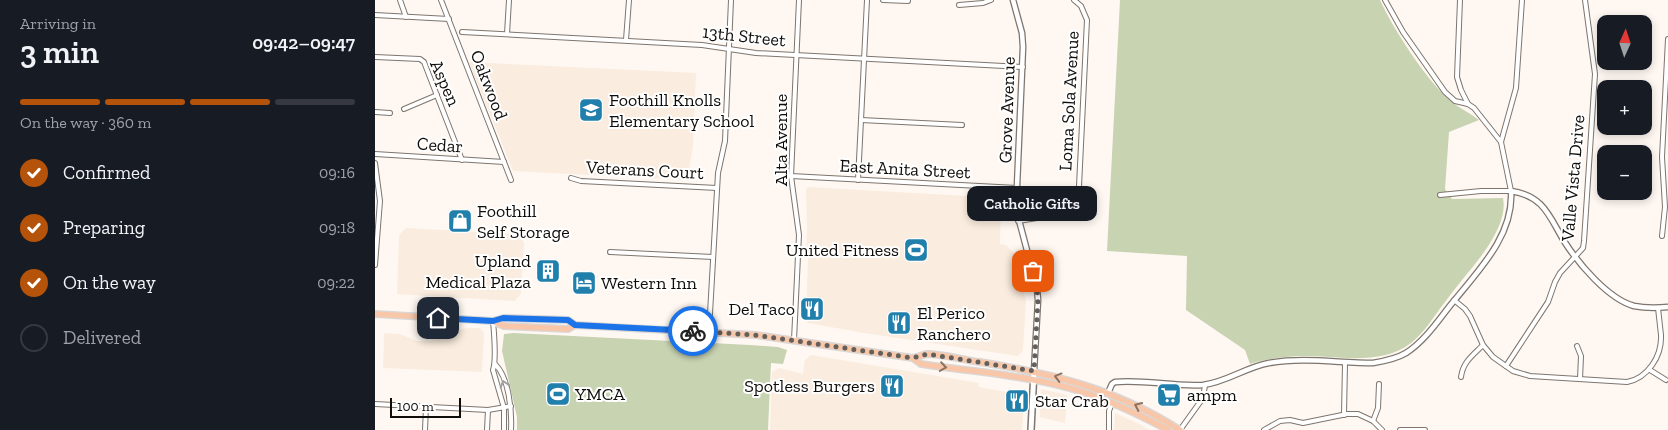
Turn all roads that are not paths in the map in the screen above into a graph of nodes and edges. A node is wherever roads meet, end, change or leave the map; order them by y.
1 (400, 0) edge
2 (441, 0) edge
3 (509, 0) edge
4 (629, 0) edge
5 (731, 0) edge
6 (799, 0) edge
7 (867, 0) edge
8 (883, 0) edge
9 (991, 0) edge
10 (1013, 0) edge
11 (1074, 0) edge
12 (1385, 0) edge
13 (1460, 0) edge
14 (1522, 0) edge
15 (1585, 0) edge
16 (908, 1) dead end
17 (959, 5) dead end
18 (375, 15) edge
19 (407, 17) junction
20 (449, 19) junction
21 (461, 32) dead end
22 (507, 34) junction
23 (1668, 39) edge
24 (626, 40) junction
25 (729, 50) junction
26 (796, 55) junction
27 (375, 57) edge
28 (864, 58) junction
29 (1023, 67) junction
30 (437, 95) junction
31 (1469, 104) junction
32 (404, 109) dead end
33 (375, 112) edge
34 (390, 113) dead end
35 (861, 120) junction
36 (962, 125) dead end
37 (1501, 142) junction
38 (375, 154) edge
39 (462, 160) junction
40 (504, 162) junction
41 (375, 163) edge
42 (791, 176) junction
43 (571, 178) dead end
44 (511, 180) dead end
45 (858, 180) junction
46 (717, 188) junction
47 (1017, 188) junction
48 (1511, 191) junction
49 (1440, 195) dead end
50 (1019, 221) junction
51 (1662, 236) dead end
52 (610, 252) dead end
53 (713, 257) junction
54 (1575, 257) junction
55 (375, 265) edge
56 (1454, 300) junction
57 (1668, 307) edge
58 (1658, 308) junction
59 (375, 314) edge
60 (493, 321) junction
61 (709, 331) junction
62 (794, 340) junction
63 (1483, 345) junction
64 (1577, 346) dead end
65 (913, 358) junction
66 (1345, 363) junction
67 (495, 364) junction
68 (1506, 366) junction
69 (1650, 370) junction
70 (1034, 371) junction
71 (1461, 377) dead end
72 (1580, 379) junction
73 (1034, 380) junction
74 (1666, 380) dead end
75 (1205, 384) junction
76 (1379, 384) dead end
77 (1108, 393) junction
78 (1111, 402) junction
79 (375, 404) edge
80 (511, 406) junction
81 (426, 407) junction
82 (504, 408) junction
83 (488, 410) junction
84 (1344, 415) junction
85 (1373, 421) junction
86 (1270, 428) edge
87 (425, 430) edge
88 (487, 430) edge
89 (504, 430) edge
90 (511, 430) edge
91 (1031, 430) edge
92 (1109, 430) edge
93 (1168, 430) edge
94 (1180, 430) edge
95 (1264, 430) edge
96 (1382, 430) edge
97 (1400, 430) edge
98 (1425, 430) edge

1 - 19 street
2 - 20 street, Oakwood
3 - 22 street
4 - 24 street
5 - 25 street
6 - 26 street, Alta Avenue
7 - 28 street
8 - 16 street
9 - 17 street
10 - 29 street, Grove Avenue
11 - 50 street, Loma Sola Avenue
12 - 31 street
13 - 31 street
14 - 37 street
15 - 54 street, Valle Vista Drive
18 - 19 street
19 - 20 street
20 - 40 street, Oakwood
21 - 22 street, 13th Street
22 - 24 street, 13th Street
23 - 51 street
24 - 25 street, 13th Street
25 - 26 street, 13th Street
25 - 46 street
26 - 28 street, 13th Street
26 - 42 street, Alta Avenue
27 - 30 street, Aspen
28 - 29 street, 13th Street
28 - 35 street
29 - 47 street, Grove Avenue
30 - 32 street
30 - 39 street, Aspen
31 - 37 street
33 - 34 street
35 - 36 street
35 - 45 street
37 - 48 street
38 - 39 street, Cedar
39 - 40 street, Cedar
40 - 44 street, Oakwood
41 - 55 street
42 - 45 street, East Anita Street
42 - 62 street, Alta Avenue
43 - 46 street, Veterans Court
45 - 47 street, East Anita Street
46 - 53 street
47 - 50 street, Grove Avenue
48 - 49 street
48 - 54 street
48 - 56 street
50 - 70 street, Grove Avenue
52 - 53 street
53 - 61 street
54 - 58 street
54 - 68 street, Valle Vista Drive
56 - 63 street
56 - 66 street
57 - 58 street
58 - 69 street
59 - 60 main road
60 - 61 main road
60 - 67 street
61 - 62 main road
62 - 65 main road
63 - 68 street
63 - 71 street
64 - 72 street
65 - 70 main road
65 -> 73 main road
66 - 75 street
66 - 84 street
80 -> 67 street
67 - 82 street
68 - 72 street
69 - 72 street
69 - 74 street
70 - 73 main road, Grove Avenue
77 -> 70 main road
73 - 78 main road
73 - 91 main road, Grove Avenue
75 - 77 street
75 - 94 street
76 - 85 street
94 -> 77 main road
78 - 92 street
78 - 93 main road
79 - 81 street
80 - 82 street
80 - 90 street
81 - 83 street
81 - 87 street
82 - 83 street
82 - 89 street
83 - 88 street
84 - 85 street
84 - 86 street
85 - 96 street
86 - 95 street
97 - 98 street

